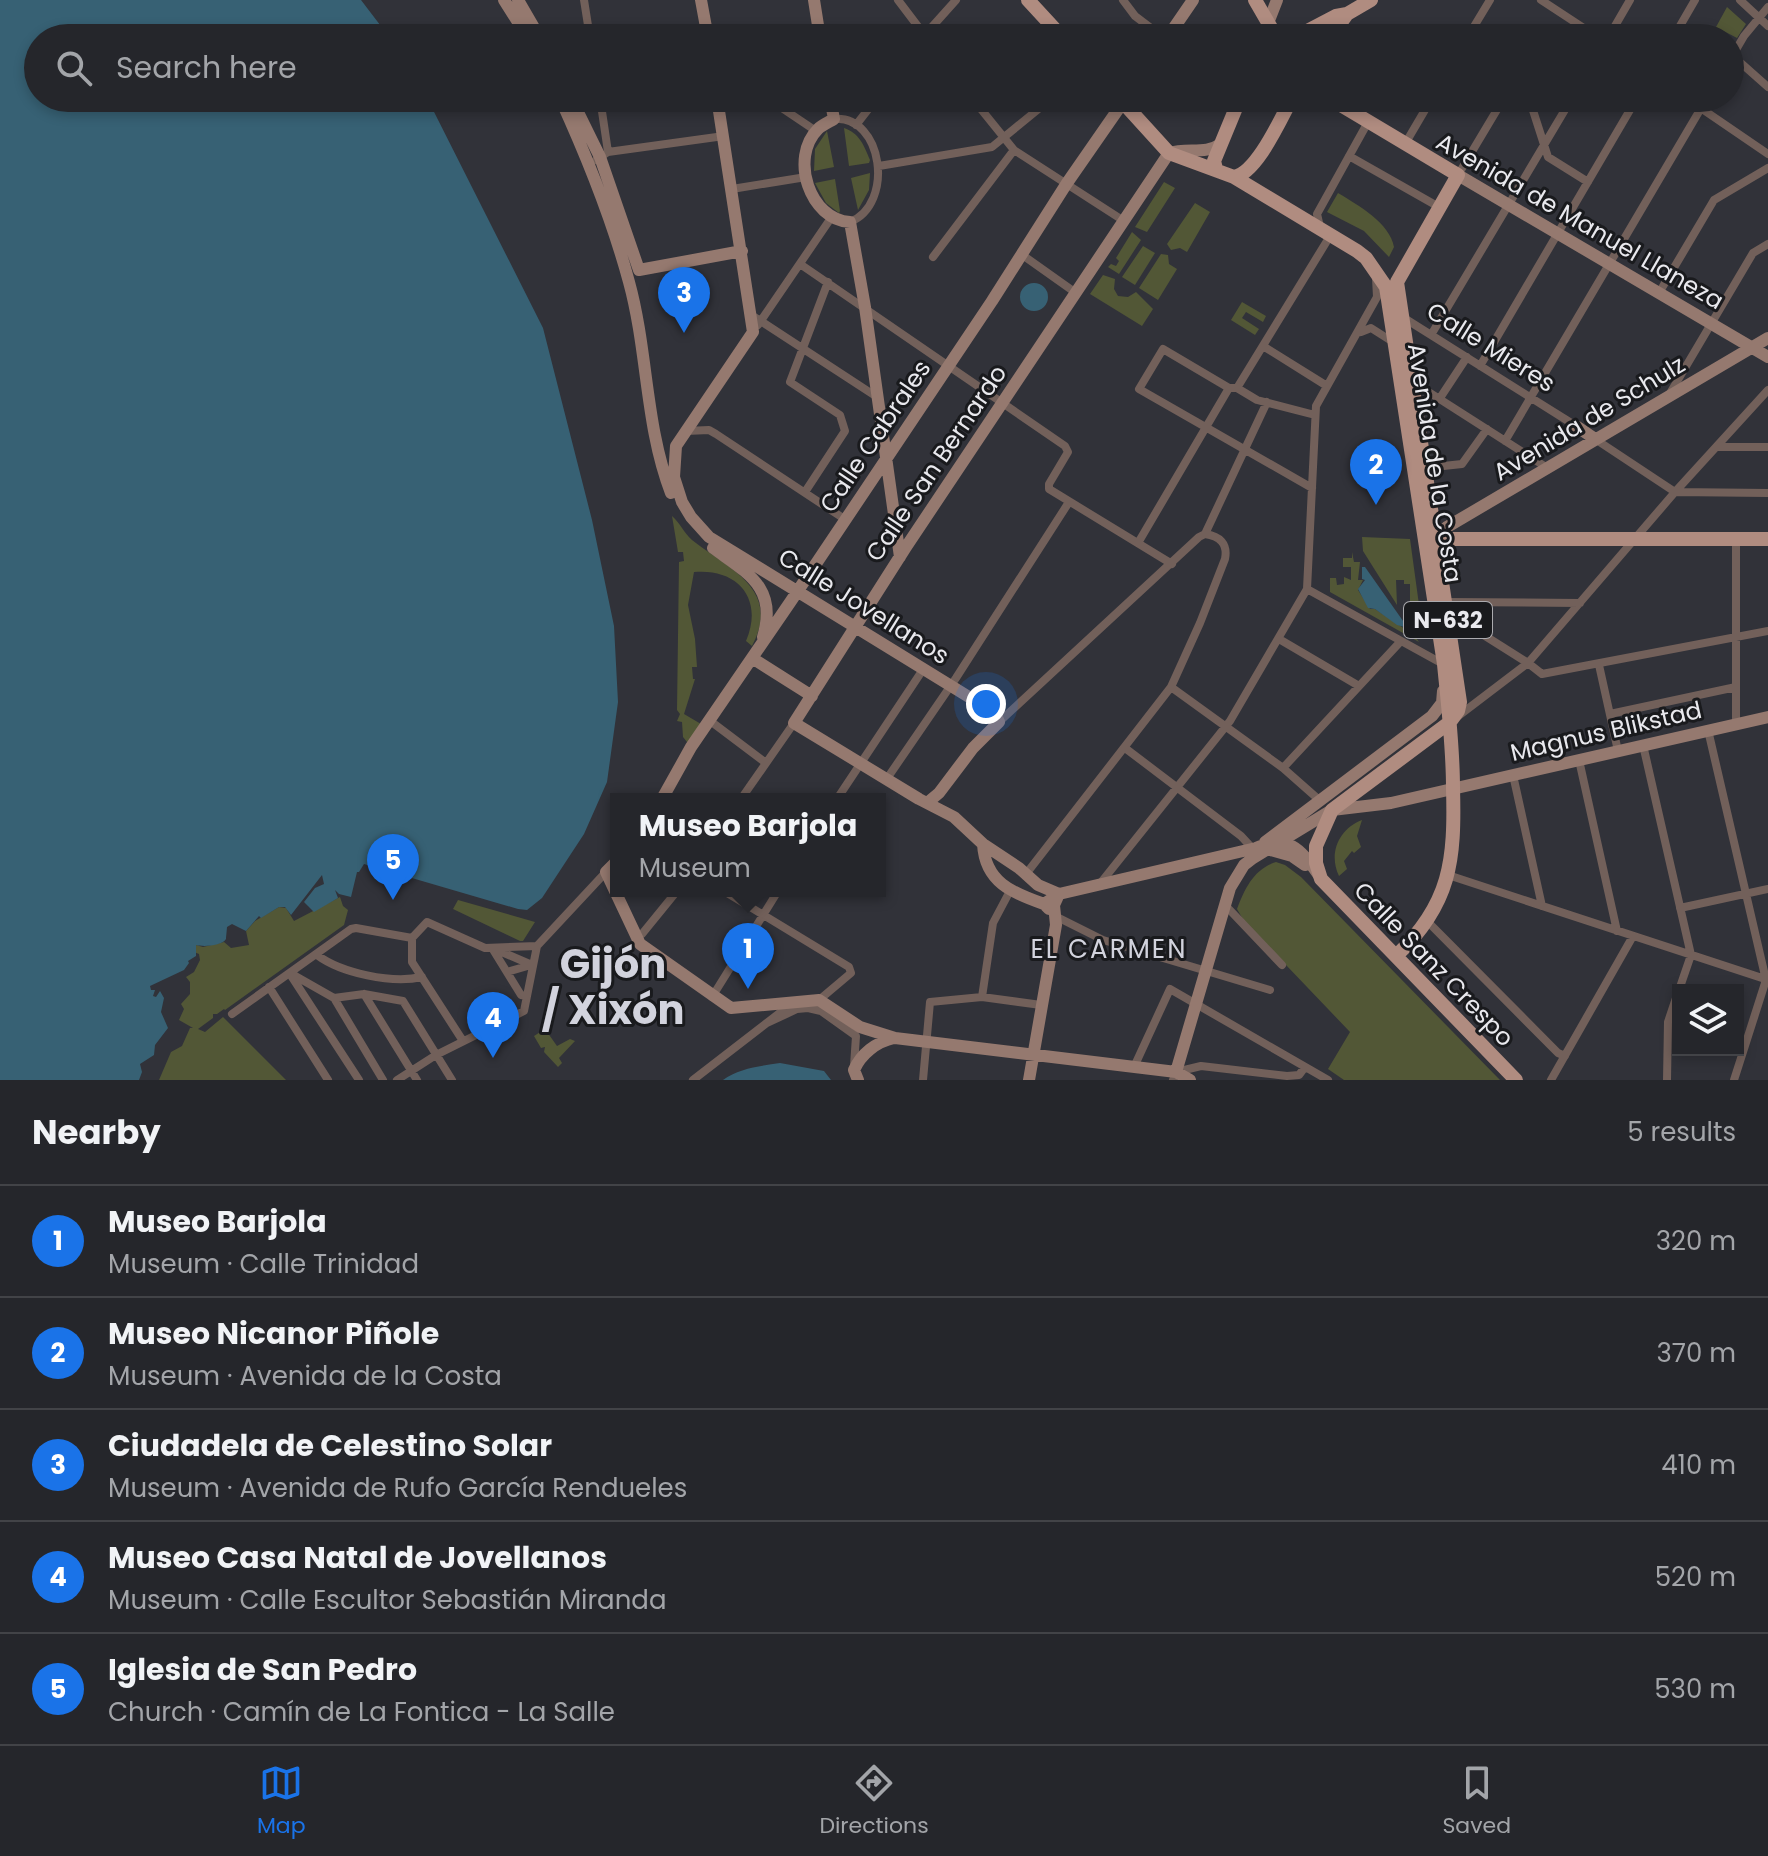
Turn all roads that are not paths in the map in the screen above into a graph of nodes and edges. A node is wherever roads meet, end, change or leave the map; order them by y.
1 (504, 0) edge
2 (518, 0) edge
3 (584, 0) edge
4 (701, 0) edge
5 (814, 0) edge
6 (898, 0) edge
7 (956, 0) edge
8 (1123, 0) edge
9 (1193, 0) edge
10 (1255, 0) edge
11 (1277, 0) edge
12 (1371, 0) edge
13 (1490, 0) edge
14 (1541, 0) edge
15 (1630, 0) edge
16 (1695, 0) edge
17 (1740, 0) edge
18 (1032, 1) edge
19 (1768, 7) edge
20 (1347, 14) junction
21 (1759, 17) junction
22 (1268, 23) joint
23 (519, 24) edge
24 (532, 24) edge
25 (588, 24) edge
26 (706, 24) edge
27 (818, 24) edge
28 (915, 24) edge
29 (935, 24) edge
30 (1051, 24) edge
31 (1146, 24) edge
32 (1176, 24) edge
33 (1321, 24) edge
34 (1340, 24) edge
35 (1476, 24) edge
36 (1578, 24) edge
37 (1616, 24) edge
38 (1681, 24) edge
39 (1768, 26) edge
40 (1744, 39) edge
41 (1744, 68) edge
42 (1768, 87) edge
43 (569, 112) edge
44 (578, 112) edge
45 (602, 112) edge
46 (720, 112) edge
47 (788, 112) edge
48 (833, 112) edge
49 (866, 112) edge
50 (983, 112) edge
51 (1036, 112) edge
52 (1113, 112) edge
53 (1133, 112) edge
54 (1234, 112) edge
55 (1284, 112) edge
56 (1352, 112) edge
57 (1424, 112) edge
58 (1496, 112) edge
59 (1534, 112) edge
60 (1563, 112) edge
61 (1629, 112) edge
62 (1699, 112) edge
63 (1705, 112) edge
64 (834, 119) junction
65 (1368, 122) junction
66 (856, 125) junction
67 (587, 129) junction
68 (604, 130) junction
69 (816, 131) junction
70 (724, 136) junction
71 (1004, 140) junction
72 (1221, 144) junction
73 (1405, 144) junction
74 (1544, 144) junction
75 (1014, 150) junction
76 (1169, 153) junction
77 (1768, 154) edge
78 (1349, 156) junction
79 (599, 158) junction
80 (879, 166) junction
81 (1768, 168) edge
82 (1216, 169) junction
83 (1458, 175) junction
84 (806, 177) junction
85 (1234, 177) junction
86 (1588, 182) junction
87 (1067, 183) junction
88 (732, 189) junction
89 (1507, 204) junction
90 (1439, 207) junction
91 (831, 218) junction
92 (1124, 221) junction
93 (850, 222) junction
94 (1557, 233) junction
95 (1330, 236) junction
96 (1768, 244) edge
97 (742, 251) junction
98 (1021, 254) junction
99 (933, 257) dead end
100 (1366, 258) junction
101 (800, 264) junction
102 (1609, 264) junction
103 (639, 270) junction
104 (629, 282) junction
105 (828, 282) junction
106 (1392, 284) junction
107 (1076, 293) junction
108 (1659, 293) junction
109 (865, 307) junction
110 (1404, 318) junction
111 (756, 323) junction
112 (1713, 325) junction
113 (1357, 335) junction
114 (1431, 335) junction
115 (1768, 338) edge
116 (1394, 343) junction
117 (1263, 346) junction
118 (1752, 347) junction
119 (803, 349) junction
120 (1467, 357) junction
121 (1768, 357) edge
122 (948, 365) junction
123 (1480, 366) junction
124 (1413, 382) junction
125 (1327, 386) junction
126 (1233, 388) junction
127 (1768, 390) edge
128 (1669, 395) junction
129 (878, 397) junction
130 (1530, 397) junction
131 (1440, 398) junction
132 (1267, 402) junction
133 (1003, 403) junction
134 (1315, 415) junction
135 (1576, 426) joint
136 (1205, 427) junction
137 (1487, 429) junction
138 (686, 431) junction
139 (1595, 439) junction
140 (657, 440) junction
141 (1505, 441) junction
142 (1421, 442) junction
143 (676, 446) junction
144 (1717, 447) junction
145 (1768, 447) edge
146 (1245, 451) junction
147 (886, 459) junction
148 (1546, 467) junction
149 (1425, 468) junction
150 (1312, 488) junction
151 (805, 492) junction
152 (1675, 492) junction
153 (1768, 493) edge
154 (1069, 502) junction
155 (1431, 514) junction
156 (846, 520) junction
157 (1447, 527) junction
158 (1205, 534) junction
159 (1635, 538) junction
160 (1736, 538) junction
161 (1768, 539) edge
162 (1429, 542) junction
163 (1138, 543) junction
164 (900, 557) junction
165 (1172, 564) junction
166 (1307, 589) junction
167 (797, 592) junction
168 (766, 602) junction
169 (1445, 602) junction
170 (1580, 603) junction
171 (1463, 622) dead end
172 (856, 626) junction
173 (1768, 631) edge
174 (1736, 636) junction
175 (1279, 639) junction
176 (1401, 641) junction
177 (752, 658) junction
178 (1528, 663) junction
179 (1599, 665) junction
180 (924, 668) junction
181 (1447, 672) junction
182 (951, 685) junction
183 (1359, 686) junction
184 (1171, 687) junction
185 (1736, 687) junction
186 (812, 696) junction
187 (1610, 714) junction
188 (1768, 717) edge
189 (709, 720) junction
190 (999, 722) junction
191 (1450, 722) junction
192 (794, 723) junction
193 (1736, 724) junction
194 (1226, 726) junction
195 (1708, 730) junction
196 (1643, 745) junction
197 (1125, 748) junction
198 (1618, 751) junction
199 (1579, 760) junction
200 (766, 763) junction
201 (860, 763) junction
202 (1283, 768) junction
203 (1513, 775) junction
204 (886, 780) junction
205 (1178, 787) junction
206 (1453, 788) junction
207 (666, 793) edge
208 (745, 793) edge
209 (841, 793) edge
210 (1318, 802) junction
211 (941, 803) junction
212 (1368, 807) junction
213 (1332, 810) junction
214 (1321, 833) junction
215 (1282, 842) junction
216 (983, 844) junction
217 (1259, 849) junction
218 (1292, 856) junction
219 (1006, 858) junction
220 (987, 867) junction
221 (610, 868) edge
222 (606, 872) junction
223 (1026, 875) junction
224 (1448, 875) junction
225 (1321, 879) junction
226 (610, 880) edge
227 (1098, 885) junction
228 (1230, 888) junction
229 (1012, 889) junction
230 (1768, 889) edge
231 (1746, 894) junction
232 (1050, 896) junction
233 (618, 897) edge
234 (672, 897) edge
235 (734, 897) edge
236 (774, 897) edge
237 (1225, 905) junction
238 (1542, 906) junction
239 (1680, 908) junction
240 (763, 914) junction
241 (1057, 917) junction
242 (1427, 921) junction
243 (1617, 931) junction
244 (1633, 936) junction
245 (412, 938) junction
246 (638, 940) junction
247 (537, 946) junction
248 (492, 948) junction
249 (317, 955) junction
250 (1691, 955) junction
251 (1396, 956) junction
252 (532, 965) junction
253 (1282, 965) dead end
254 (1206, 971) junction
255 (507, 972) junction
256 (290, 973) junction
257 (422, 977) junction
258 (1767, 980) edge
259 (1681, 984) edge
260 (269, 987) junction
261 (1270, 990) dead end
262 (364, 994) junction
263 (527, 996) junction
264 (712, 997) junction
265 (982, 997) junction
266 (334, 998) junction
267 (819, 1000) junction
268 (1197, 1002) junction
269 (766, 1005) junction
270 (798, 1005) junction
271 (1041, 1005) junction
272 (1672, 1010) edge
273 (232, 1014) dead end
274 (765, 1024) junction
275 (895, 1038) junction
276 (463, 1041) junction
277 (927, 1042) junction
278 (436, 1055) junction
279 (1032, 1055) junction
280 (1565, 1056) junction
281 (1134, 1067) junction
282 (411, 1071) junction
283 (1311, 1073) edge
284 (856, 1075) edge
285 (1175, 1076) edge
286 (328, 1080) edge
287 (359, 1080) edge
288 (383, 1080) edge
289 (397, 1080) edge
290 (417, 1080) edge
291 (452, 1080) edge
292 (693, 1080) edge
293 (923, 1080) edge
294 (1029, 1080) edge
295 (1190, 1080) edge
296 (1328, 1080) edge
297 (1516, 1080) edge
298 (1551, 1080) edge
299 (1667, 1080) edge
300 (1734, 1080) edge

1 - 23 street
2 - 24 street
3 - 25 street
4 - 26 street
5 - 27 street
6 - 28 street
7 - 29 street
8 - 31 street
9 - 32 street
10 - 22 main road
11 - 22 street
12 - 20 main road
13 - 35 street
14 - 36 street
15 - 37 street
16 - 38 street
17 - 21 street
18 - 30 main road
19 - 21 street
20 - 33 main road
20 - 34 main road
21 - 39 street
21 - 40 street
41 - 42 street
43 - 79 street
44 - 67 street
45 - 68 street
46 - 70 street
47 - 69 street
48 - 64 street
49 - 66 street
50 - 71 street
51 - 71 street
52 - 87 street, Calle Cabrales
53 - 76 main road, Avenida de la Costa
54 - 72 main road
55 - 85 main road
56 - 65 main road, Avenida de Manuel Llaneza
57 - 73 street
58 - 83 street
59 - 74 street
60 - 74 street
61 - 86 street
62 - 102 street
63 - 77 street
64 - 66 street
64 - 69 street
65 - 73 main road, Avenida de Manuel Llaneza
65 - 78 street
66 - 80 street
67 - 68 street
67 - 79 street
68 - 79 street
69 - 84 street
70 - 79 street
70 - 88 street
71 - 75 street
71 - 80 street
72 - 76 street
72 - 82 main road
73 - 83 main road, Avenida de Manuel Llaneza
74 - 86 street
74 - 89 street
75 - 87 street
75 - 99 street
76 - 82 main road, Avenida de la Costa
76 - 92 street, Calle San Bernardo
78 - 90 street
78 - 95 street
79 - 103 street
79 - 104 street
80 - 93 street
81 - 108 street
82 - 85 main road, Avenida de la Costa
83 - 89 street, Avenida de Manuel Llaneza
83 - 90 main road
84 - 88 street
84 - 91 street
85 - 95 main road, Avenida de la Costa
86 - 94 street
87 - 92 street
87 - 98 street, Calle Cabrales
88 - 97 street
89 - 94 street, Avenida de Manuel Llaneza
89 - 114 street
90 - 106 main road
91 - 93 street
91 - 101 street
92 - 107 street, Calle San Bernardo
93 - 109 street
94 - 102 street, Avenida de Manuel Llaneza
94 - 123 street
95 - 100 main road, Avenida de la Costa
95 - 117 street
96 - 112 street
97 - 103 street
97 - 111 street
98 - 107 street
98 - 122 street, Calle Cabrales
100 - 106 main road, Avenida de la Costa
100 - 113 street
101 - 105 street
101 - 111 street
102 - 108 street, Avenida de Manuel Llaneza
102 - 130 street
103 - 104 street
104 - 140 street
105 - 109 street
105 - 119 street
106 - 110 main road, Avenida de la Costa / N-632
106 - 116 main road, Avenida de la Costa / N-632
107 - 133 street, Calle San Bernardo
108 - 112 street, Avenida de Manuel Llaneza
109 - 122 street
109 - 129 street
110 - 114 street, Calle Mieres
110 - 124 main road, Avenida de la Costa / N-632
111 - 119 street
111 - 138 street
112 - 118 street, Avenida de Manuel Llaneza
112 - 128 street
113 - 116 street
113 - 125 street
114 - 120 street, Calle Mieres
115 - 118 street, Avenida de Schulz
116 - 142 street
116 - 162 main road, Avenida de la Costa / N-632
117 - 125 street
117 - 126 street
118 - 121 street, Avenida de Manuel Llaneza
118 - 128 street, Avenida de Schulz
119 - 129 street
119 - 151 street
120 - 123 street, Calle Mieres
120 - 131 street
122 - 133 street
122 - 147 street, Calle Cabrales
123 - 130 street, Calle Mieres
124 - 131 street
124 - 142 main road, Avenida de la Costa / N-632
125 - 134 street
126 - 132 street
126 - 136 street
126 - 136 street
127 - 144 street
128 - 139 street, Avenida de Schulz
129 - 147 street
130 - 135 street, Calle Mieres
130 - 141 street
131 - 137 street
132 - 134 street
132 - 146 street
133 - 154 street
133 - 164 street, Calle San Bernardo
134 - 150 street
135 - 139 street, Calle Mieres
136 - 146 street
136 - 163 street
137 - 141 street
137 - 149 street
138 - 143 street
138 - 151 street
139 - 148 street, Avenida de Schulz
139 - 152 street, Calle Mieres
140 - 143 street
140 - 168 street
141 - 148 street
142 - 149 main road, Avenida de la Costa / N-632
143 - 167 street, Calle Jovellanos
144 - 145 street
144 - 152 street
146 - 150 street
146 - 158 street
147 - 156 street, Calle Cabrales
147 - 164 street
148 - 157 street, Avenida de Schulz
149 - 155 main road, Avenida de la Costa / N-632
150 - 166 street
151 - 156 street
152 - 153 street
152 - 159 street
154 - 163 street
154 - 182 street
155 - 157 street
155 - 162 main road, Avenida de la Costa / N-632
156 - 167 street, Calle Cabrales
157 - 162 street, Avenida de Schulz
158 - 165 street
158 - 184 street
159 - 160 main road
159 - 162 main road
159 - 170 street
160 - 161 main road
160 - 174 street
162 - 169 main road, Avenida de la Costa / N-632
162 - 181 main road, Avenida de la Costa / N-632
163 - 165 street
164 - 172 street, Calle San Bernardo
165 - 190 street
166 - 175 street
166 - 176 street
167 - 168 street
167 - 172 street, Calle Jovellanos
167 - 177 street, Calle Cabrales
168 - 177 street
169 - 170 street
169 - 181 main road, Avenida de la Costa / N-632
170 - 178 street
171 - 178 street
172 - 180 street, Calle Jovellanos
172 - 186 street, Calle San Bernardo
173 - 174 street
174 - 179 street
174 - 185 street
175 - 183 street
175 - 194 street
176 - 181 street
176 - 183 street
177 - 186 street
177 - 189 street, Calle Cabrales
178 - 179 street
178 - 191 street
179 - 187 street
180 - 182 street, Calle Jovellanos
180 - 201 street
181 - 191 main road, Avenida de la Costa / N-632
181 - 210 street
182 - 190 street, Calle Jovellanos
182 - 204 street
183 - 202 street
184 - 194 street
184 - 197 street
185 - 187 street
185 - 193 street
186 - 192 street, Calle San Bernardo
187 - 198 street
188 - 193 street, Magnus Blikstad
189 - 200 street
189 - 207 street, Calle Cabrales
190 - 211 street
191 - 206 main road, Avenida de la Costa
191 - 213 main road
192 - 200 street, Calle San Bernardo
192 - 201 street
193 - 195 street, Magnus Blikstad
194 - 202 street
194 - 205 street
195 - 196 street, Magnus Blikstad
195 - 231 street
196 - 198 street, Magnus Blikstad
196 - 239 street
197 - 205 street
197 - 223 street
198 - 199 street, Magnus Blikstad
199 - 203 street, Magnus Blikstad
199 - 243 street
200 - 208 street, Calle San Bernardo
201 - 204 street
201 - 209 street
202 - 210 street
203 - 206 street, Magnus Blikstad
203 - 238 street
204 - 211 street
205 - 217 street
205 - 227 street
206 - 212 street, Magnus Blikstad
206 - 224 main road, Avenida de la Costa
210 - 217 street
211 - 216 street
212 - 213 street
212 - 214 street
213 - 214 main road
213 - 215 street
214 - 225 main road
215 - 217 street
215 - 225 street, Calle Sanz Crespo
216 - 219 street
216 - 220 street
217 - 218 street, Calle Sanz Crespo
217 - 227 street
217 - 228 street
218 - 225 street, Calle Sanz Crespo
218 - 228 street
219 - 220 street
219 - 223 street
220 - 229 street
221 - 222 street
222 - 226 street
222 - 247 street
223 - 229 street
223 - 232 street
224 - 238 street
224 - 242 main road, Avenida de la Costa
225 - 251 main road, Calle Sanz Crespo
227 - 232 street
228 - 237 street
229 - 232 street
229 - 265 street
230 - 231 street
231 - 239 street
231 - 258 street
232 - 241 street
233 - 246 street
234 - 246 street
235 - 240 street
236 - 240 street
237 - 253 street
237 - 254 street
238 - 243 street
239 - 250 street
240 - 264 street
240 - 267 street
241 - 254 street
241 - 271 street
242 - 251 main road, Avenida de la Costa
242 - 280 street
243 - 244 street
244 - 250 street
244 - 280 street
245 - 248 street
245 - 249 street
245 - 257 street
246 - 264 street
247 - 248 street
247 - 252 street
248 - 252 street
248 - 255 street
249 - 256 street
249 - 257 street
250 - 258 street
250 - 259 street
251 - 297 main road, Calle Sanz Crespo
252 - 255 street
252 - 263 street
254 - 261 street
254 - 268 street
255 - 263 street
256 - 260 street
256 - 266 street
256 - 287 street
257 - 276 street
258 - 300 street
260 - 273 street
260 - 286 street
262 - 266 street
262 - 278 street
262 - 282 street
263 - 276 street
264 - 269 street
265 - 271 street
265 - 277 street
266 - 288 street
267 - 270 street
267 - 275 street
268 - 281 street
268 - 283 street
268 - 285 street
269 - 270 street
269 - 274 street
270 - 274 street
270 - 284 street
271 - 279 street
272 - 299 street
274 - 292 street
275 - 277 street
275 - 284 street
276 - 278 street
277 - 279 street
277 - 293 street
278 - 282 street
278 - 291 street
279 - 281 street
279 - 294 street
280 - 298 street
281 - 285 street
282 - 289 street
282 - 290 street
283 - 285 street
283 - 296 street
285 - 295 street

